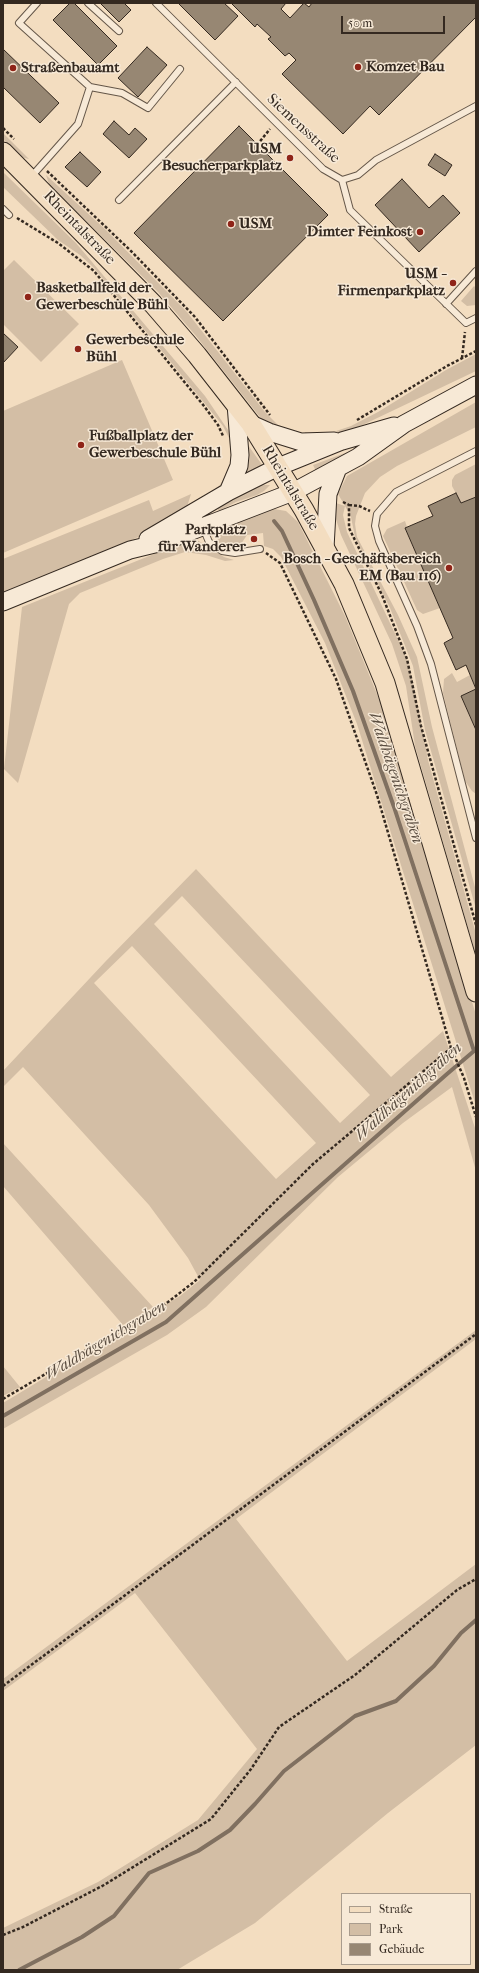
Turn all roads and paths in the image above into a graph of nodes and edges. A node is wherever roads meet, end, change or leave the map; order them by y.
1 (37, 3) edge
2 (88, 3) edge
3 (156, 3) edge
4 (119, 32) dead end
5 (180, 69) dead end
6 (236, 82) junction
7 (90, 87) junction
8 (476, 106) edge
9 (276, 123) junction
10 (258, 145) dead end
11 (3, 152) edge
12 (29, 178) junction
13 (342, 180) junction
14 (119, 200) dead end
15 (3, 209) edge
16 (9, 215) joint
17 (476, 271) edge
18 (446, 304) junction
19 (476, 318) edge
20 (466, 323) junction
21 (476, 351) edge
22 (462, 358) junction
23 (476, 386) edge
24 (236, 404) junction
25 (350, 422) dead end
26 (251, 424) junction
27 (404, 424) junction
28 (224, 437) dead end
29 (342, 441) junction
30 (476, 451) edge
31 (278, 467) junction
32 (338, 468) junction
33 (228, 492) junction
34 (293, 492) junction
35 (328, 494) junction
36 (349, 505) junction
37 (196, 511) junction
38 (378, 514) junction
39 (203, 527) junction
40 (325, 548) junction
41 (130, 550) junction
42 (260, 550) joint
43 (3, 602) edge
44 (476, 809) edge
45 (469, 812) junction
46 (476, 838) edge
47 (476, 924) edge
48 (476, 992) edge
49 (451, 1048) junction
50 (476, 1117) edge
51 (476, 1334) edge
52 (3, 1399) edge
53 (476, 1579) edge
54 (3, 1686) edge
55 (3, 1935) edge

1 - 7 lane
2 - 4 lane
3 - 6 lane, Siemensstraße
5 - 7 lane
6 - 9 lane, Siemensstraße
6 - 14 lane
7 - 12 lane
8 - 13 lane, Siemensstraße
9 - 10 path
9 - 13 lane, Siemensstraße
11 - 12 main road, Rheintalstraße
12 - 24 main road, Rheintalstraße
13 - 18 lane
15 - 16 lane
16 - 28 path
17 - 18 lane
18 - 20 lane
19 - 20 lane
20 - 22 path
21 - 22 path
22 - 25 path
23 - 27 street
24 - 26 main road, Rheintalstraße
24 - 33 street
26 - 29 street
26 - 31 main road, Rheintalstraße
27 - 29 street
27 - 32 street
29 - 31 street
30 - 38 lane
31 - 33 street
31 - 34 main road, Rheintalstraße
32 - 34 street
32 - 35 street
33 - 37 street
34 - 39 street
34 - 40 main road, Rheintalstraße
35 - 36 path
35 - 40 street
36 - 38 path
36 - 47 path
37 - 39 lane
37 - 41 street
38 - 45 lane
39 - 41 street
39 - 42 lane
40 - 48 main road, Rheintalstraße
41 - 43 street
42 - 49 path
44 - 45 lane
45 - 46 lane
49 - 50 path
49 - 52 path
51 - 54 path
53 - 55 path

